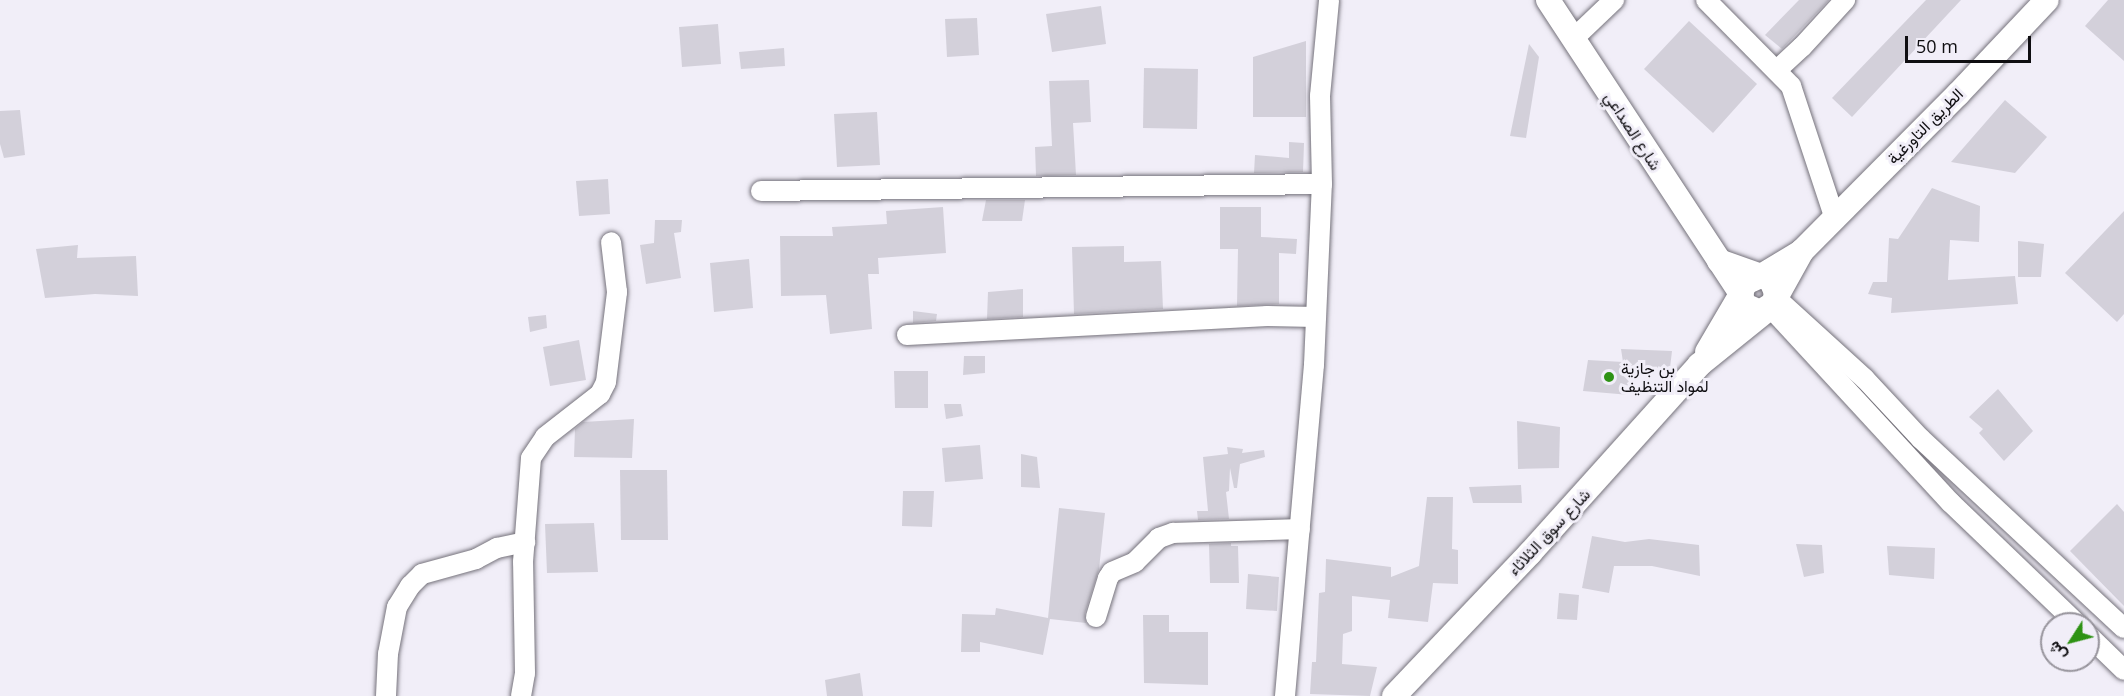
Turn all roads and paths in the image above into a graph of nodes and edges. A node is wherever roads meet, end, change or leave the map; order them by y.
1 (1329, 0) edge
2 (1548, 0) edge
3 (1614, 0) edge
4 (1706, 0) edge
5 (1845, 0) edge
6 (2046, 0) edge
7 (1573, 39) junction
8 (1777, 70) junction
9 (1322, 184) junction
10 (761, 191) dead end
11 (1834, 216) junction
12 (611, 242) dead end
13 (1802, 251) junction
14 (1719, 261) junction
15 (1761, 276) junction
16 (1741, 294) junction
17 (1771, 306) junction
18 (1316, 317) junction
19 (907, 335) dead end
20 (1699, 364) junction
21 (1300, 529) junction
22 (525, 542) junction
23 (2065, 612) edge
24 (1096, 617) dead end
25 (2124, 627) edge
26 (2100, 646) edge
27 (2124, 669) edge
28 (386, 696) edge
29 (521, 696) edge
30 (1285, 696) edge
31 (1394, 696) edge

1 - 9 street
2 - 7 street, شارع الصداعي
3 - 7 street
4 - 8 street
5 - 8 street
6 - 11 street, الطريق التاورغية
7 - 14 street, شارع الصداعي
8 - 11 street
9 - 10 street
9 - 18 street
11 - 13 street, الطريق التاورغية
12 - 22 street
13 - 15 street
13 - 17 street
14 - 15 street
14 - 16 street, شارع الصداعي
15 - 16 street
15 - 17 street
16 - 17 street
16 - 20 street
17 - 20 street
17 - 23 street
17 - 25 street
18 - 19 street
18 - 21 street
20 - 31 street, شارع سوق الثلاثاء
21 - 24 street
21 - 30 street
22 - 28 street
22 - 29 street
26 - 27 street

